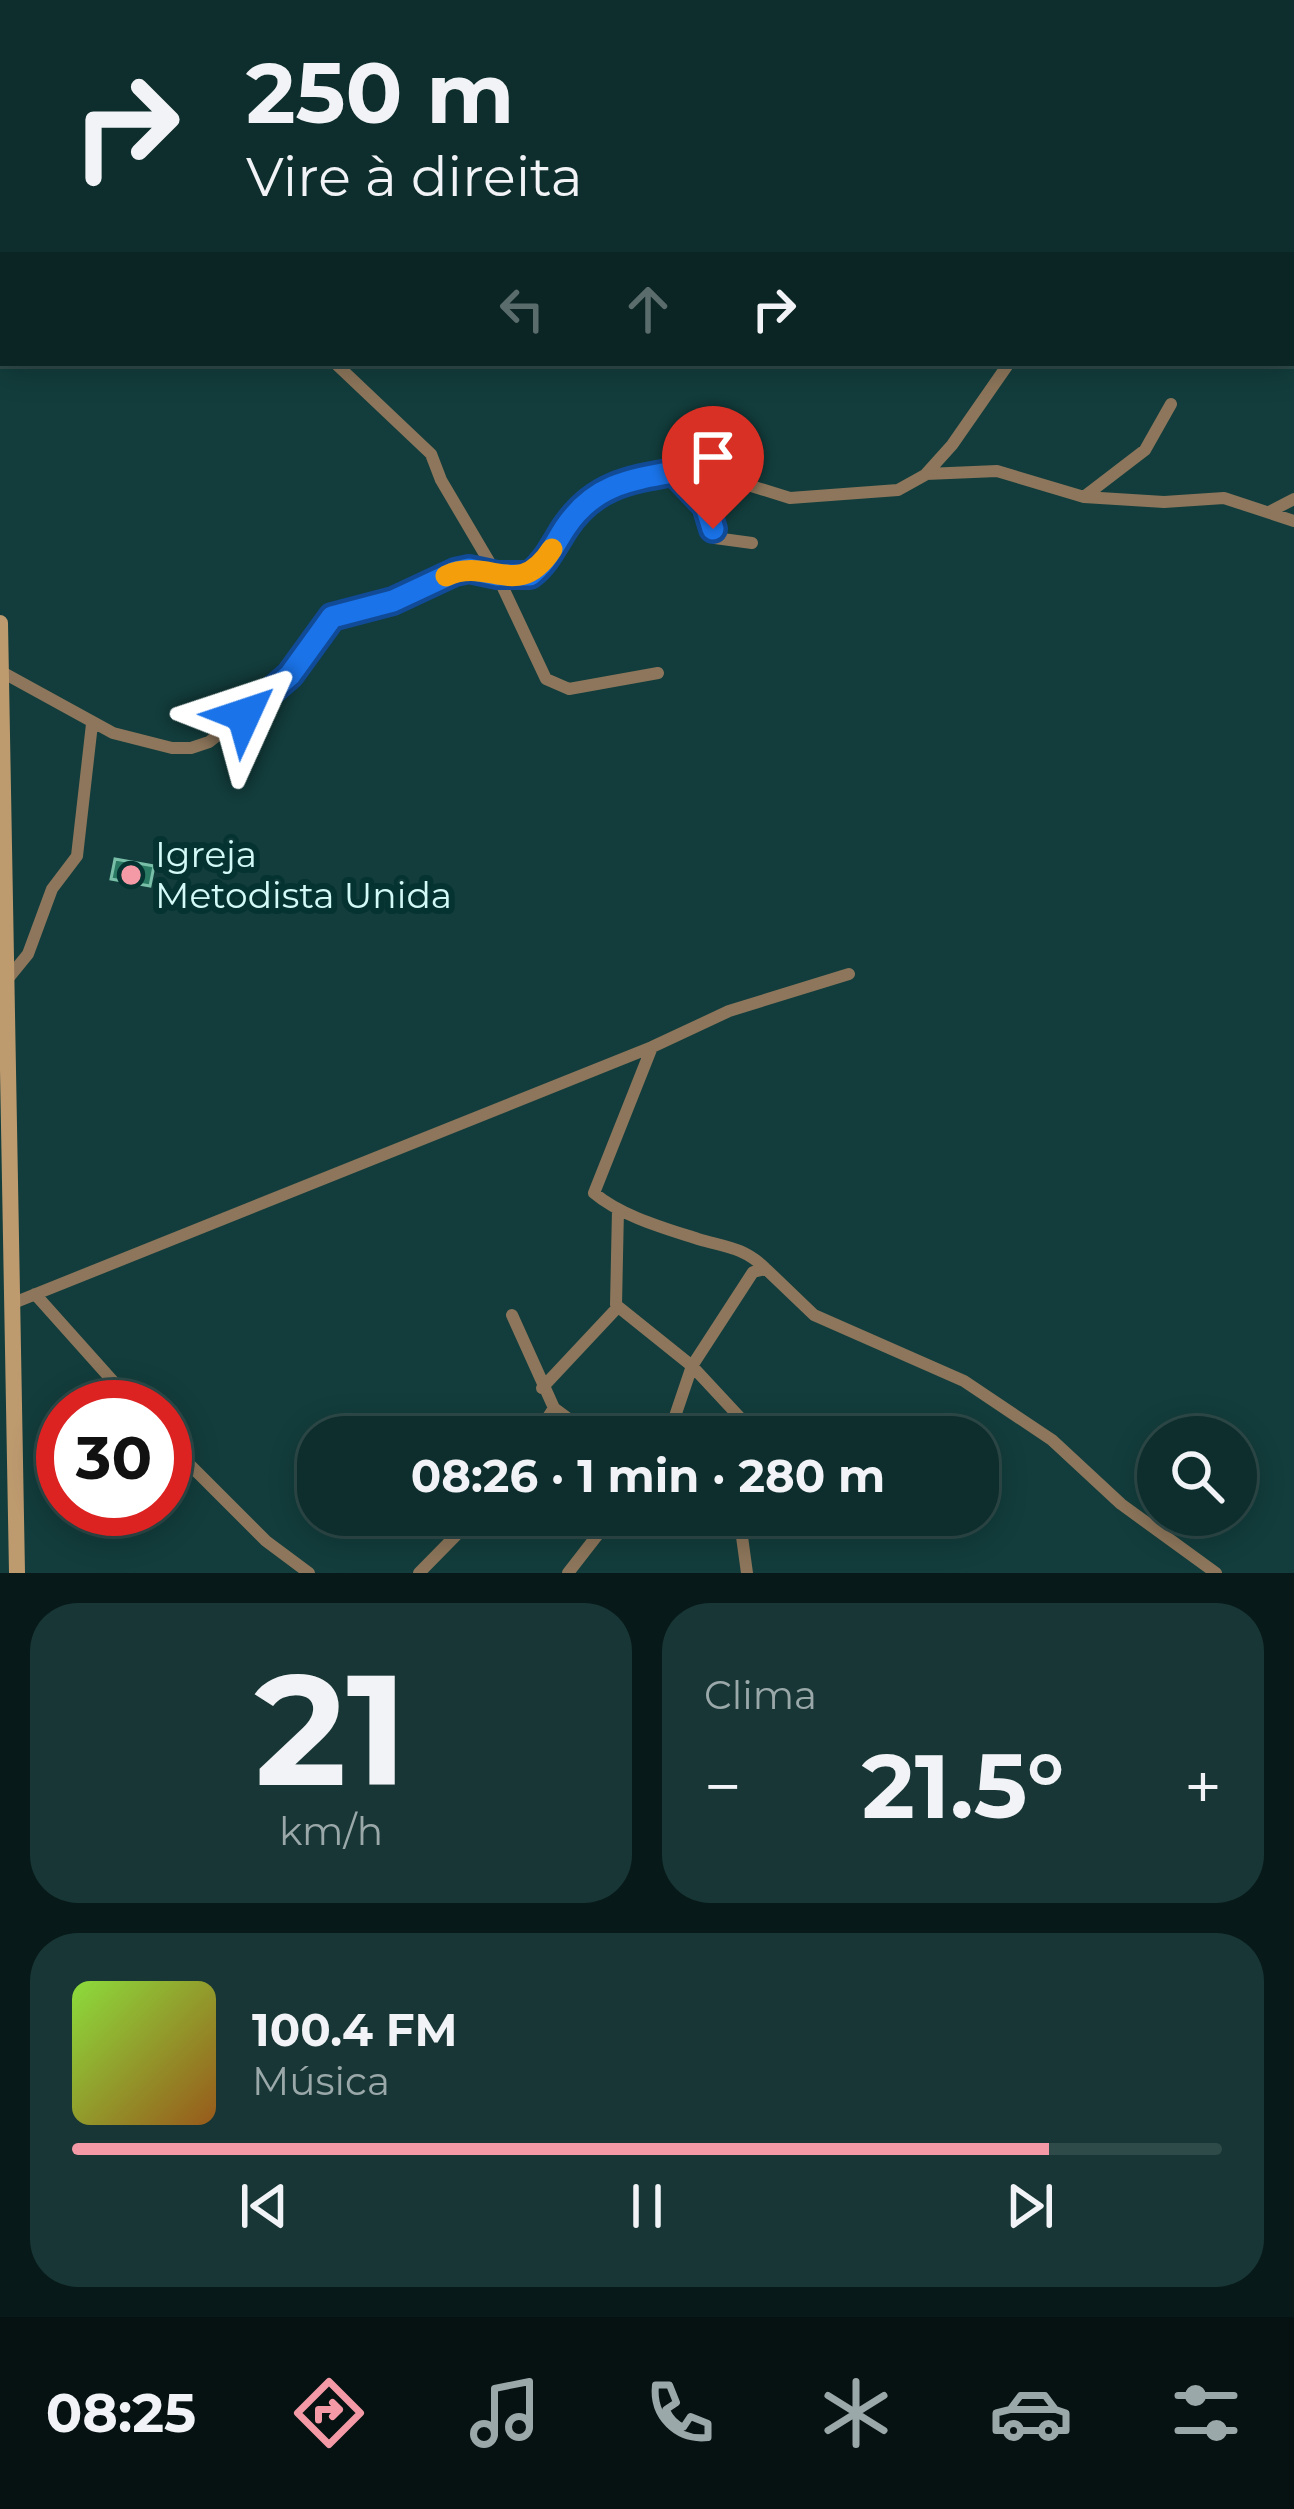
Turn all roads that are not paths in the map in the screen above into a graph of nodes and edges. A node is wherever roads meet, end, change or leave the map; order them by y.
1 (337, 366) edge
2 (1007, 366) edge
3 (1171, 404) dead end
4 (674, 472) junction
5 (925, 475) junction
6 (1084, 497) junction
7 (1294, 499) edge
8 (1269, 512) junction
9 (1294, 521) edge
10 (752, 542) dead end
11 (497, 575) junction
12 (0, 623) edge
13 (0, 671) edge
14 (658, 673) dead end
15 (92, 724) junction
16 (2, 872) edge
17 (850, 974) dead end
18 (5, 982) junction
19 (652, 1047) junction
20 (3, 1109) edge
21 (618, 1209) junction
22 (766, 1269) junction
23 (35, 1294) junction
24 (11, 1304) junction
25 (617, 1308) junction
26 (512, 1315) dead end
27 (692, 1366) junction
28 (112, 1380) edge
29 (542, 1388) junction
30 (554, 1408) junction
31 (549, 1416) edge
32 (564, 1416) edge
33 (675, 1416) edge
34 (738, 1416) edge
35 (192, 1467) edge
36 (7, 1492) edge
37 (455, 1536) edge
38 (597, 1536) edge
39 (742, 1536) edge
40 (16, 1573) edge
41 (309, 1573) edge
42 (419, 1573) edge
43 (568, 1573) edge
44 (748, 1573) edge
45 (1216, 1573) edge

1 - 11 street
2 - 5 street
3 - 6 street
4 - 5 street
4 - 10 street
4 - 11 street
5 - 6 street
6 - 8 street
7 - 8 street
8 - 9 street
11 - 14 street
11 - 15 street
12 - 13 street
13 - 15 street
13 - 16 street
15 - 18 street
16 - 18 street
17 - 19 street
18 - 20 street
19 - 21 street
19 - 23 street
20 - 24 street
21 - 22 street
21 - 25 street
22 - 27 street
22 - 45 street
23 - 24 street
23 - 28 street
24 - 36 street
25 - 27 street
25 - 29 street
26 - 29 street
27 - 33 street
27 - 34 street
29 - 30 street
30 - 31 street
30 - 32 street
35 - 41 street
36 - 40 street
37 - 42 street
38 - 43 street
39 - 44 street

